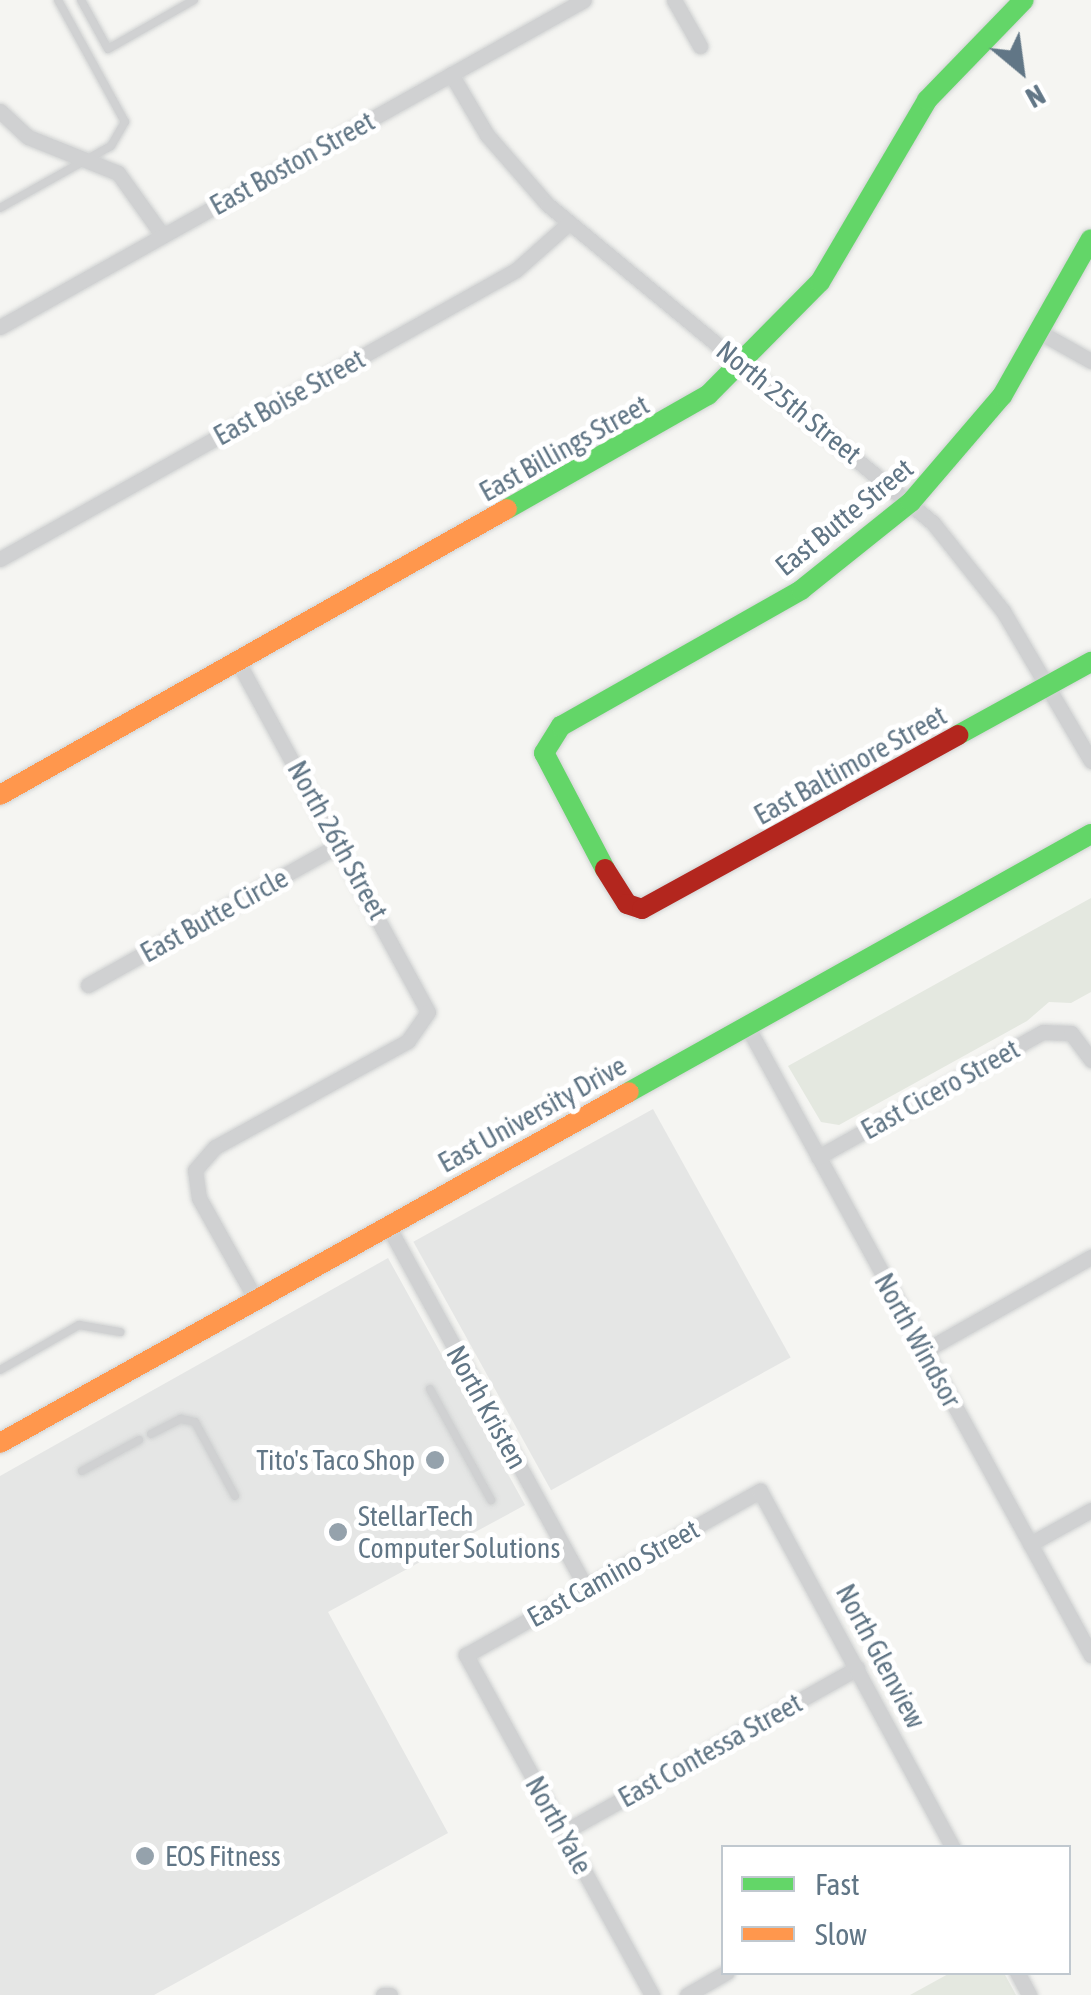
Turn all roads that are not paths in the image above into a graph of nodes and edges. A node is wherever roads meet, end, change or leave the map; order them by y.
1 (58, 0) edge
2 (80, 0) edge
3 (194, 0) edge
4 (584, 0) edge
5 (674, 0) edge
6 (1024, 0) edge
7 (700, 46) dead end
8 (452, 74) junction
9 (0, 111) edge
10 (92, 157) junction
11 (0, 208) edge
12 (569, 223) junction
13 (163, 236) junction
14 (1091, 239) edge
15 (0, 326) edge
16 (1041, 332) junction
17 (1091, 361) edge
18 (744, 364) junction
19 (911, 502) junction
20 (0, 559) edge
21 (238, 662) junction
22 (1091, 662) edge
23 (1049, 686) junction
24 (1091, 761) edge
25 (0, 796) edge
26 (1091, 834) edge
27 (340, 844) junction
28 (634, 908) joint
29 (88, 985) dead end
30 (746, 1026) junction
31 (1091, 1060) edge
32 (818, 1157) junction
33 (388, 1226) junction
34 (1091, 1257) edge
35 (256, 1300) junction
36 (120, 1332) dead end
37 (924, 1351) junction
38 (0, 1370) edge
39 (430, 1390) dead end
40 (151, 1434) dead end
41 (140, 1440) dead end
42 (0, 1443) edge
43 (82, 1471) dead end
44 (760, 1491) joint
45 (235, 1496) dead end
46 (491, 1500) dead end
47 (1091, 1510) edge
48 (1030, 1544) junction
49 (586, 1588) junction
50 (466, 1655) joint
51 (1091, 1655) edge
52 (857, 1668) junction
53 (564, 1832) junction
54 (951, 1845) edge
55 (722, 1975) edge
56 (652, 1995) edge
57 (687, 1995) edge

1 - 10 lane
2 - 3 lane
4 - 8 street, East Boston Street
5 - 7 street
6 - 18 street, East Billings Street
8 - 12 street, North 25th Street
8 - 13 street, East Boston Street
9 - 10 street
10 - 11 lane
10 - 13 street
12 - 18 street, North 25th Street
12 - 20 street, East Boise Street
13 - 15 street, East Boston Street
14 - 16 street, East Butte Street
16 - 17 street
16 - 19 street, East Butte Street
18 - 19 street, North 25th Street
18 - 21 street, East Billings Street
19 - 23 street, North 25th Street
19 - 28 street, East Butte Street
21 - 25 street, East Billings Street
21 - 27 street, North 26th Street
22 - 23 street, East Baltimore Street
23 - 24 street, North 25th Street
23 - 28 street, East Baltimore Street
26 - 30 street, East University Drive
27 - 29 street, East Butte Circle
27 - 35 street, North 26th Street
30 - 32 street, North Windsor
30 - 33 street, East University Drive
31 - 32 street, East Cicero Street
32 - 37 street, North Windsor
33 - 35 street, East University Drive
33 - 49 street, North Kristen
34 - 37 street
35 - 42 street, East University Drive
36 - 38 lane
37 - 48 street, North Windsor
39 - 46 lane
40 - 45 lane
41 - 43 lane
44 - 49 street, East Camino Street
44 - 52 street, North Glenview
47 - 48 street
48 - 51 street, North Windsor
49 - 50 street, East Camino Street
50 - 53 street, North Yale
52 - 53 street, East Contessa Street
52 - 54 street, North Glenview
53 - 56 street, North Yale
55 - 57 street

